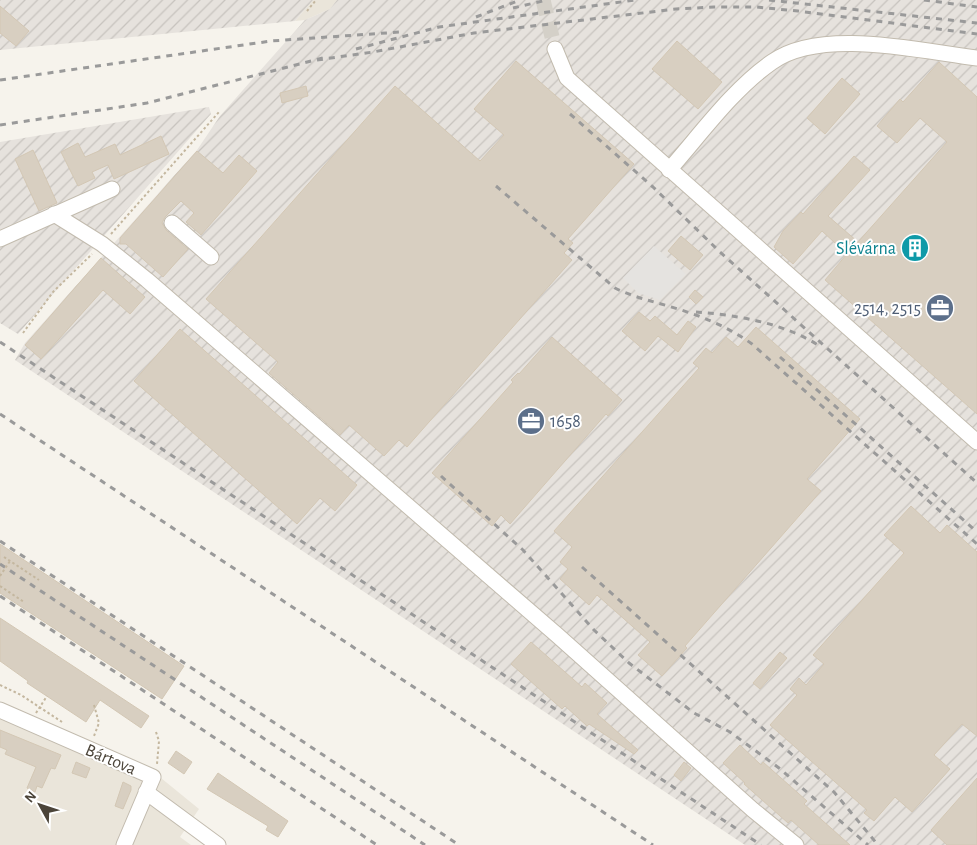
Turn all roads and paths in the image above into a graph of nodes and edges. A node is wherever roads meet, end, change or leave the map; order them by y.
1 (316, 0) edge
2 (307, 11) dead end
3 (555, 49) tunnel mouth
4 (977, 58) edge
5 (219, 112) dead end
6 (669, 170) junction
7 (112, 189) dead end
8 (54, 214) junction
9 (172, 222) dead end
10 (0, 239) edge
11 (102, 244) junction
12 (211, 258) dead end
13 (23, 333) dead end
14 (977, 442) edge
15 (4, 557) dead end
16 (10, 561) junction
17 (0, 576) edge
18 (39, 580) dead end
19 (0, 586) edge
20 (24, 602) dead end
21 (0, 685) edge
22 (47, 696) dead end
23 (94, 705) dead end
24 (39, 708) junction
25 (0, 710) edge
26 (30, 724) junction
27 (68, 726) dead end
28 (156, 732) dead end
29 (92, 751) junction
30 (153, 777) junction
31 (146, 792) junction
32 (124, 845) edge
33 (218, 845) edge
34 (796, 845) edge

1 - 2 path
3 - 6 street
4 - 6 street
5 - 11 path
6 - 14 street
7 - 8 street
8 - 10 street
8 - 11 street
9 - 12 street
11 - 13 path
11 - 34 street
15 - 16 path, bridge
16 - 17 path, bridge
16 - 18 path
19 - 20 path
21 - 24 path
22 - 24 path
23 - 29 path
24 - 26 path
24 - 27 path
25 - 26 street, Bártova
26 - 29 street, Bártova
28 - 30 path
29 - 30 street, Bártova
30 - 31 street, Bártova
31 - 32 street, Bártova
31 - 33 street

